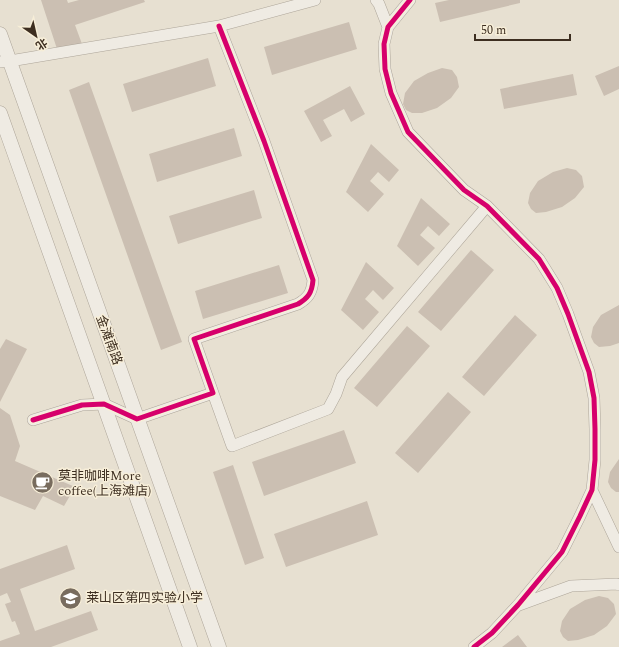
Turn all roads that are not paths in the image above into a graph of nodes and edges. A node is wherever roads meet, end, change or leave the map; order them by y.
1 (314, 0) edge
2 (376, 0) edge
3 (410, 0) edge
4 (219, 26) junction
5 (388, 27) junction
6 (0, 34) edge
7 (5, 61) edge
8 (0, 113) edge
9 (487, 206) junction
10 (213, 393) junction
11 (104, 404) junction
12 (138, 419) junction
13 (33, 420) dead end
14 (592, 490) junction
15 (619, 547) edge
16 (619, 585) edge
17 (518, 605) junction
18 (190, 647) edge
19 (219, 647) edge
20 (474, 647) edge

1 - 4 street
2 - 5 street
3 - 5 street
4 - 7 street
4 - 10 street
5 - 9 street
6 - 7 street, 金滩南路
7 - 12 street, 金滩南路
8 - 11 street, 金滩南路
9 - 10 street
9 - 14 street
10 - 12 street
11 - 12 street
11 - 13 street
11 - 18 street, 金滩南路
12 - 19 street, 金滩南路
14 - 15 street
14 - 17 street
16 - 17 street
17 - 20 street

